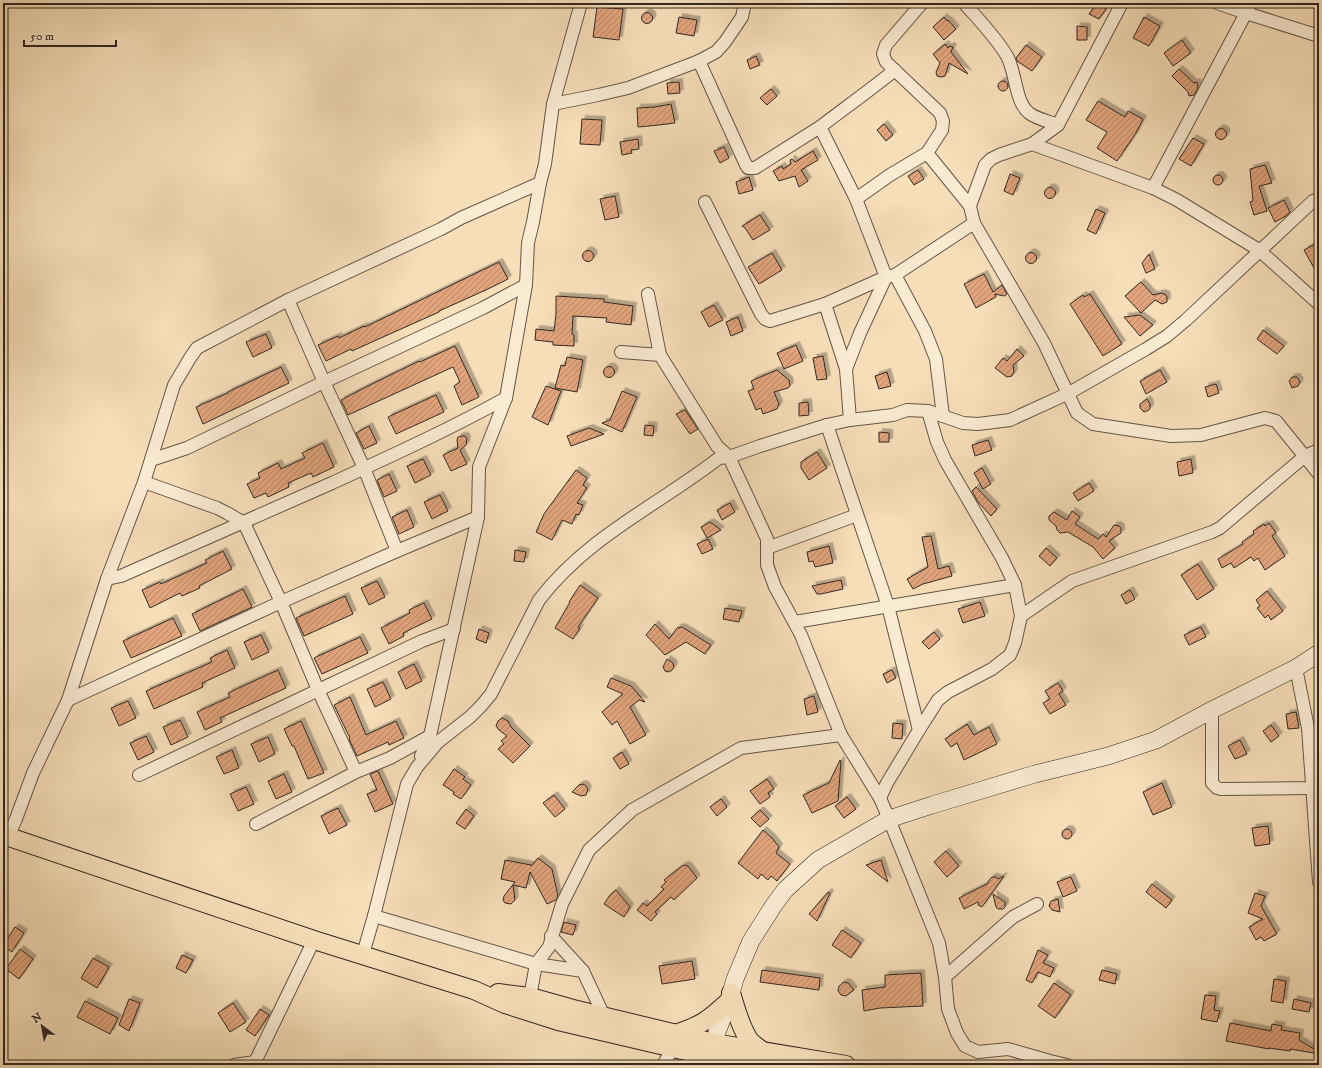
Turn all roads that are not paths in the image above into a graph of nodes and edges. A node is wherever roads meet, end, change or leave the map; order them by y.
1 (581, 3) edge
2 (745, 3) edge
3 (922, 3) edge
4 (964, 3) edge
5 (1122, 3) edge
6 (1217, 3) edge
7 (1248, 8) edge
8 (1319, 36) edge
9 (699, 61) junction
10 (895, 70) junction
11 (553, 104) junction
12 (1058, 125) junction
13 (820, 127) junction
14 (1032, 144) junction
15 (927, 153) junction
16 (540, 184) junction
17 (1153, 188) junction
18 (1319, 198) edge
19 (856, 199) junction
20 (705, 202) dead end
21 (970, 206) junction
22 (974, 223) junction
23 (1260, 250) junction
24 (891, 276) junction
25 (526, 285) junction
26 (648, 294) dead end
27 (288, 300) junction
28 (825, 304) junction
29 (1319, 304) edge
30 (621, 352) dead end
31 (660, 355) junction
32 (846, 369) junction
33 (324, 382) junction
34 (1069, 393) junction
35 (506, 398) junction
36 (928, 411) junction
37 (943, 416) junction
38 (850, 420) junction
39 (827, 426) junction
40 (1319, 450) edge
41 (1305, 456) junction
42 (729, 457) junction
43 (152, 460) junction
44 (364, 468) junction
45 (1319, 474) edge
46 (144, 482) junction
47 (857, 515) junction
48 (478, 517) junction
49 (244, 523) junction
50 (767, 548) junction
51 (397, 551) junction
52 (107, 579) junction
53 (1015, 585) junction
54 (281, 602) junction
55 (888, 606) junction
56 (1022, 616) junction
57 (795, 622) junction
58 (454, 629) junction
59 (1319, 653) edge
60 (1296, 668) junction
61 (318, 690) junction
62 (68, 700) junction
63 (1212, 710) junction
64 (919, 730) junction
65 (841, 735) junction
66 (430, 736) junction
67 (356, 772) junction
68 (139, 776) dead end
69 (407, 784) junction
70 (1315, 787) edge
71 (880, 798) junction
72 (889, 819) junction
73 (256, 824) dead end
74 (6, 836) edge
75 (1319, 882) edge
76 (1037, 904) dead end
77 (374, 916) junction
78 (552, 936) junction
79 (314, 940) junction
80 (363, 954) junction
81 (536, 964) junction
82 (583, 971) junction
83 (945, 977) junction
84 (474, 990) junction
85 (530, 997) junction
86 (730, 997) junction
87 (604, 1016) junction
88 (674, 1041) junction
89 (713, 1050) junction
90 (764, 1058) edge
91 (259, 1064) edge
92 (234, 1065) edge
93 (663, 1065) edge
94 (846, 1065) edge
95 (1067, 1065) edge

1 - 11 street
2 - 9 street
3 - 10 street
4 - 12 street
5 - 12 street
6 - 7 street
7 - 8 street
7 - 17 street
9 - 11 street
9 - 13 street
10 - 13 street
10 - 15 street
11 - 16 street
12 - 14 street
13 - 19 street
14 - 17 street
14 - 21 street
15 - 19 street
15 - 21 street
16 - 25 street
16 - 27 street
17 - 23 street
18 - 23 street
19 - 24 street
20 - 28 street
21 - 22 street
22 - 24 street
22 - 34 street
23 - 29 street
23 - 34 street
24 - 28 street
24 - 32 street
24 - 37 street
25 - 33 street
25 - 35 street
26 - 31 street
27 - 33 street
27 - 43 street
28 - 32 street
30 - 31 street
31 - 42 street
32 - 38 street
33 - 43 street
33 - 44 street
34 - 37 street
34 - 41 street
35 - 44 street
35 - 48 street
36 - 37 street
36 - 38 street
36 - 53 street
38 - 39 street
39 - 42 street
39 - 47 street
40 - 41 street
41 - 45 street
41 - 56 street
42 - 50 street
42 - 69 street
43 - 46 street
44 - 49 street
44 - 51 street
46 - 49 street
46 - 52 street
47 - 50 street
47 - 55 street
48 - 51 street
48 - 58 street
49 - 52 street
49 - 54 street
50 - 57 street
51 - 54 street
52 - 62 street
53 - 55 street
53 - 56 street
54 - 61 street
54 - 62 street
55 - 57 street
55 - 64 street
56 - 64 street
57 - 65 street
58 - 61 street
58 - 66 street
59 - 60 street
60 - 63 street
60 - 70 street
61 - 67 street
61 - 68 street
62 - 74 street
63 - 70 street
63 - 72 street
64 - 71 street
65 - 71 street
65 - 78 street
66 - 67 street
66 - 69 street
67 - 73 street
69 - 77 street
70 - 75 street
71 - 72 street
72 - 83 street
72 - 86 street
74 - 79 main road
76 - 83 street
77 - 80 street
77 - 81 street
78 - 81 street
78 - 82 street
79 - 80 main road
79 - 91 street
80 - 84 main road
81 - 82 street
81 - 85 street
82 - 87 street
83 - 95 street
84 - 85 main road
84 - 88 main road
85 - 87 main road
86 - 88 main road
86 - 89 street
86 - 90 main road
87 - 88 main road
88 - 89 main road
88 - 93 street
89 - 90 main road
90 - 94 main road
91 - 92 street

